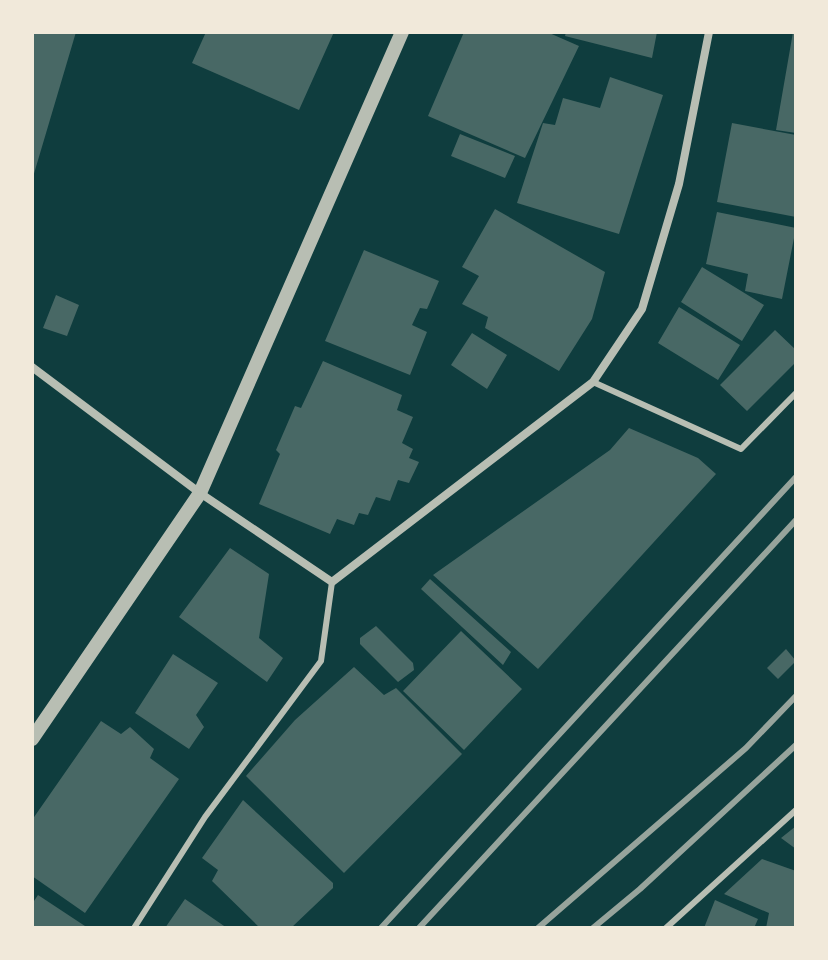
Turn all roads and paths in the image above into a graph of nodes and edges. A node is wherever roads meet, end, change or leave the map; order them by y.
1 (402, 32) edge
2 (709, 32) edge
3 (32, 367) edge
4 (593, 382) junction
5 (796, 393) edge
6 (200, 493) junction
7 (332, 582) junction
8 (32, 739) edge
9 (796, 810) edge
10 (134, 928) edge
11 (666, 928) edge

1 - 6 street
2 - 4 street
3 - 6 street
4 - 5 lane
4 - 7 street
6 - 7 street
6 - 8 street
7 - 10 lane
9 - 11 lane

